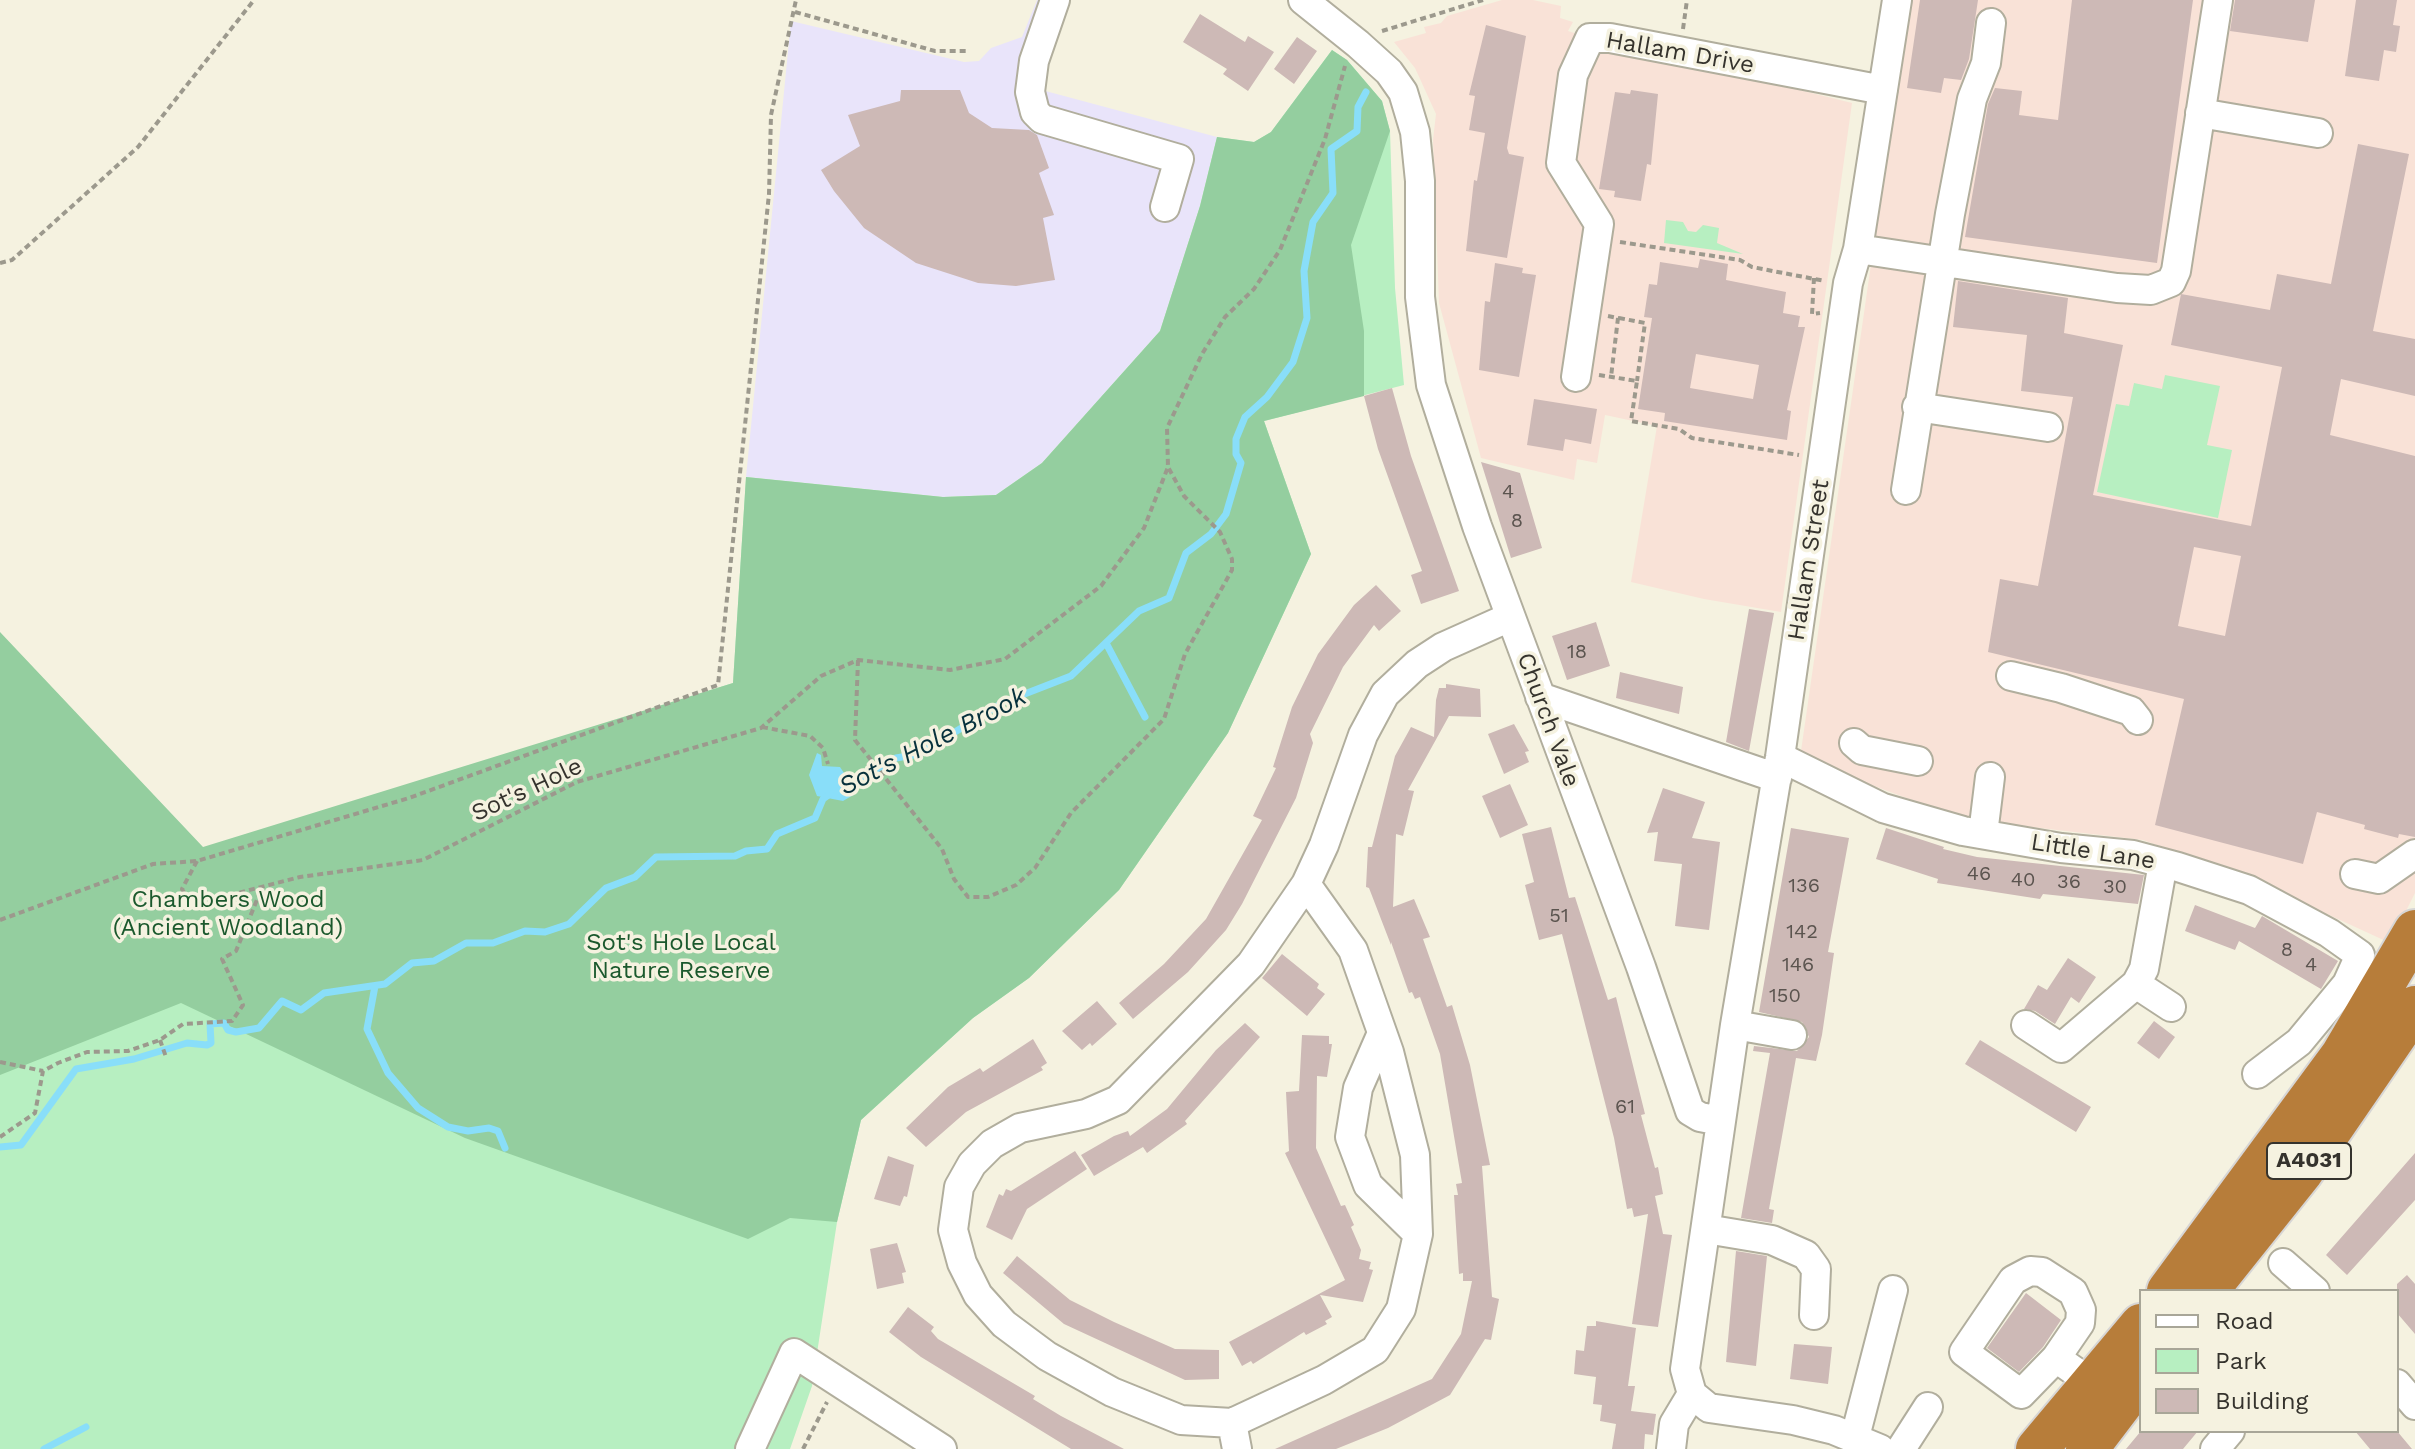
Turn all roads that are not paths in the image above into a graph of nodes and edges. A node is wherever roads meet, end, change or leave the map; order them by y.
1 (1055, 0) edge
2 (1303, 0) edge
3 (1897, 0) edge
4 (2218, 0) edge
5 (1991, 23) dead end
6 (1883, 90) junction
7 (2200, 113) junction
8 (2318, 133) dead end
9 (1165, 207) dead end
10 (1858, 249) junction
11 (1942, 259) junction
12 (1576, 374) road end
13 (1917, 407) junction
14 (2048, 427) dead end
15 (1906, 490) dead end
16 (1510, 617) junction
17 (2011, 676) dead end
18 (1540, 697) junction
19 (2138, 720) dead end
20 (1854, 743) dead end
21 (1918, 761) dead end
22 (1778, 768) junction
23 (1990, 777) dead end
24 (1983, 834) junction
25 (2415, 854) edge
26 (2163, 863) junction
27 (2355, 874) dead end
28 (1306, 884) junction
29 (2415, 931) edge
30 (2136, 984) junction
31 (2171, 1007) dead end
32 (2402, 1019) edge
33 (1735, 1025) junction
34 (2026, 1025) dead end
35 (1382, 1033) junction
36 (1792, 1035) dead end
37 (2257, 1074) dead end
38 (1721, 1121) junction
39 (1706, 1229) junction
40 (1418, 1234) junction
41 (2283, 1263) dead end
42 (2170, 1289) edge
43 (2209, 1289) edge
44 (2313, 1289) edge
45 (1893, 1290) dead end
46 (1814, 1315) dead end
47 (2139, 1327) edge
48 (2056, 1358) junction
49 (2139, 1381) edge
50 (2093, 1384) junction
51 (2399, 1386) edge
52 (1692, 1394) junction
53 (2415, 1405) edge
54 (1928, 1407) dead end
55 (2228, 1433) edge
56 (1234, 1436) edge
57 (1867, 1443) edge
58 (750, 1449) edge
59 (942, 1449) edge
60 (1671, 1449) edge
61 (1901, 1449) edge
62 (2037, 1449) edge
63 (2087, 1449) edge
64 (2215, 1449) edge

1 - 9 street
2 - 16 street, Church Vale
3 - 6 street, Hallam Street
4 - 7 street
5 - 11 street
6 - 10 street, Hallam Street
6 - 12 street, Hallam Drive
7 - 8 street
7 - 11 street
10 - 11 street
10 - 22 street, Hallam Street
11 - 13 street
13 - 14 street
13 - 15 street
16 - 18 street, Church Vale
16 - 28 street
17 - 19 street
18 - 22 street, Little Lane
18 - 38 street, Church Vale
20 - 21 street
22 - 24 street, Little Lane
22 - 33 street, Hallam Street
23 - 24 street
24 - 26 street, Little Lane
25 - 27 street
26 - 30 street
26 - 37 street, Little Lane
28 - 35 street
28 - 56 street
29 - 32 highway, A4031
30 - 31 street
30 - 34 street
32 - 42 highway, A4031
32 - 43 highway, A4031
33 - 36 street
33 - 38 street, Hallam Street
35 - 40 street
35 - 40 street
38 - 39 street
39 - 46 street
39 - 52 street
40 - 56 street
41 - 44 street
45 - 57 street
47 - 50 highway
48 - 48 street
48 - 50 street
49 - 63 highway
50 - 62 highway
51 - 53 street
52 - 57 street
52 - 60 street
54 - 61 street
55 - 64 street
58 - 59 street

